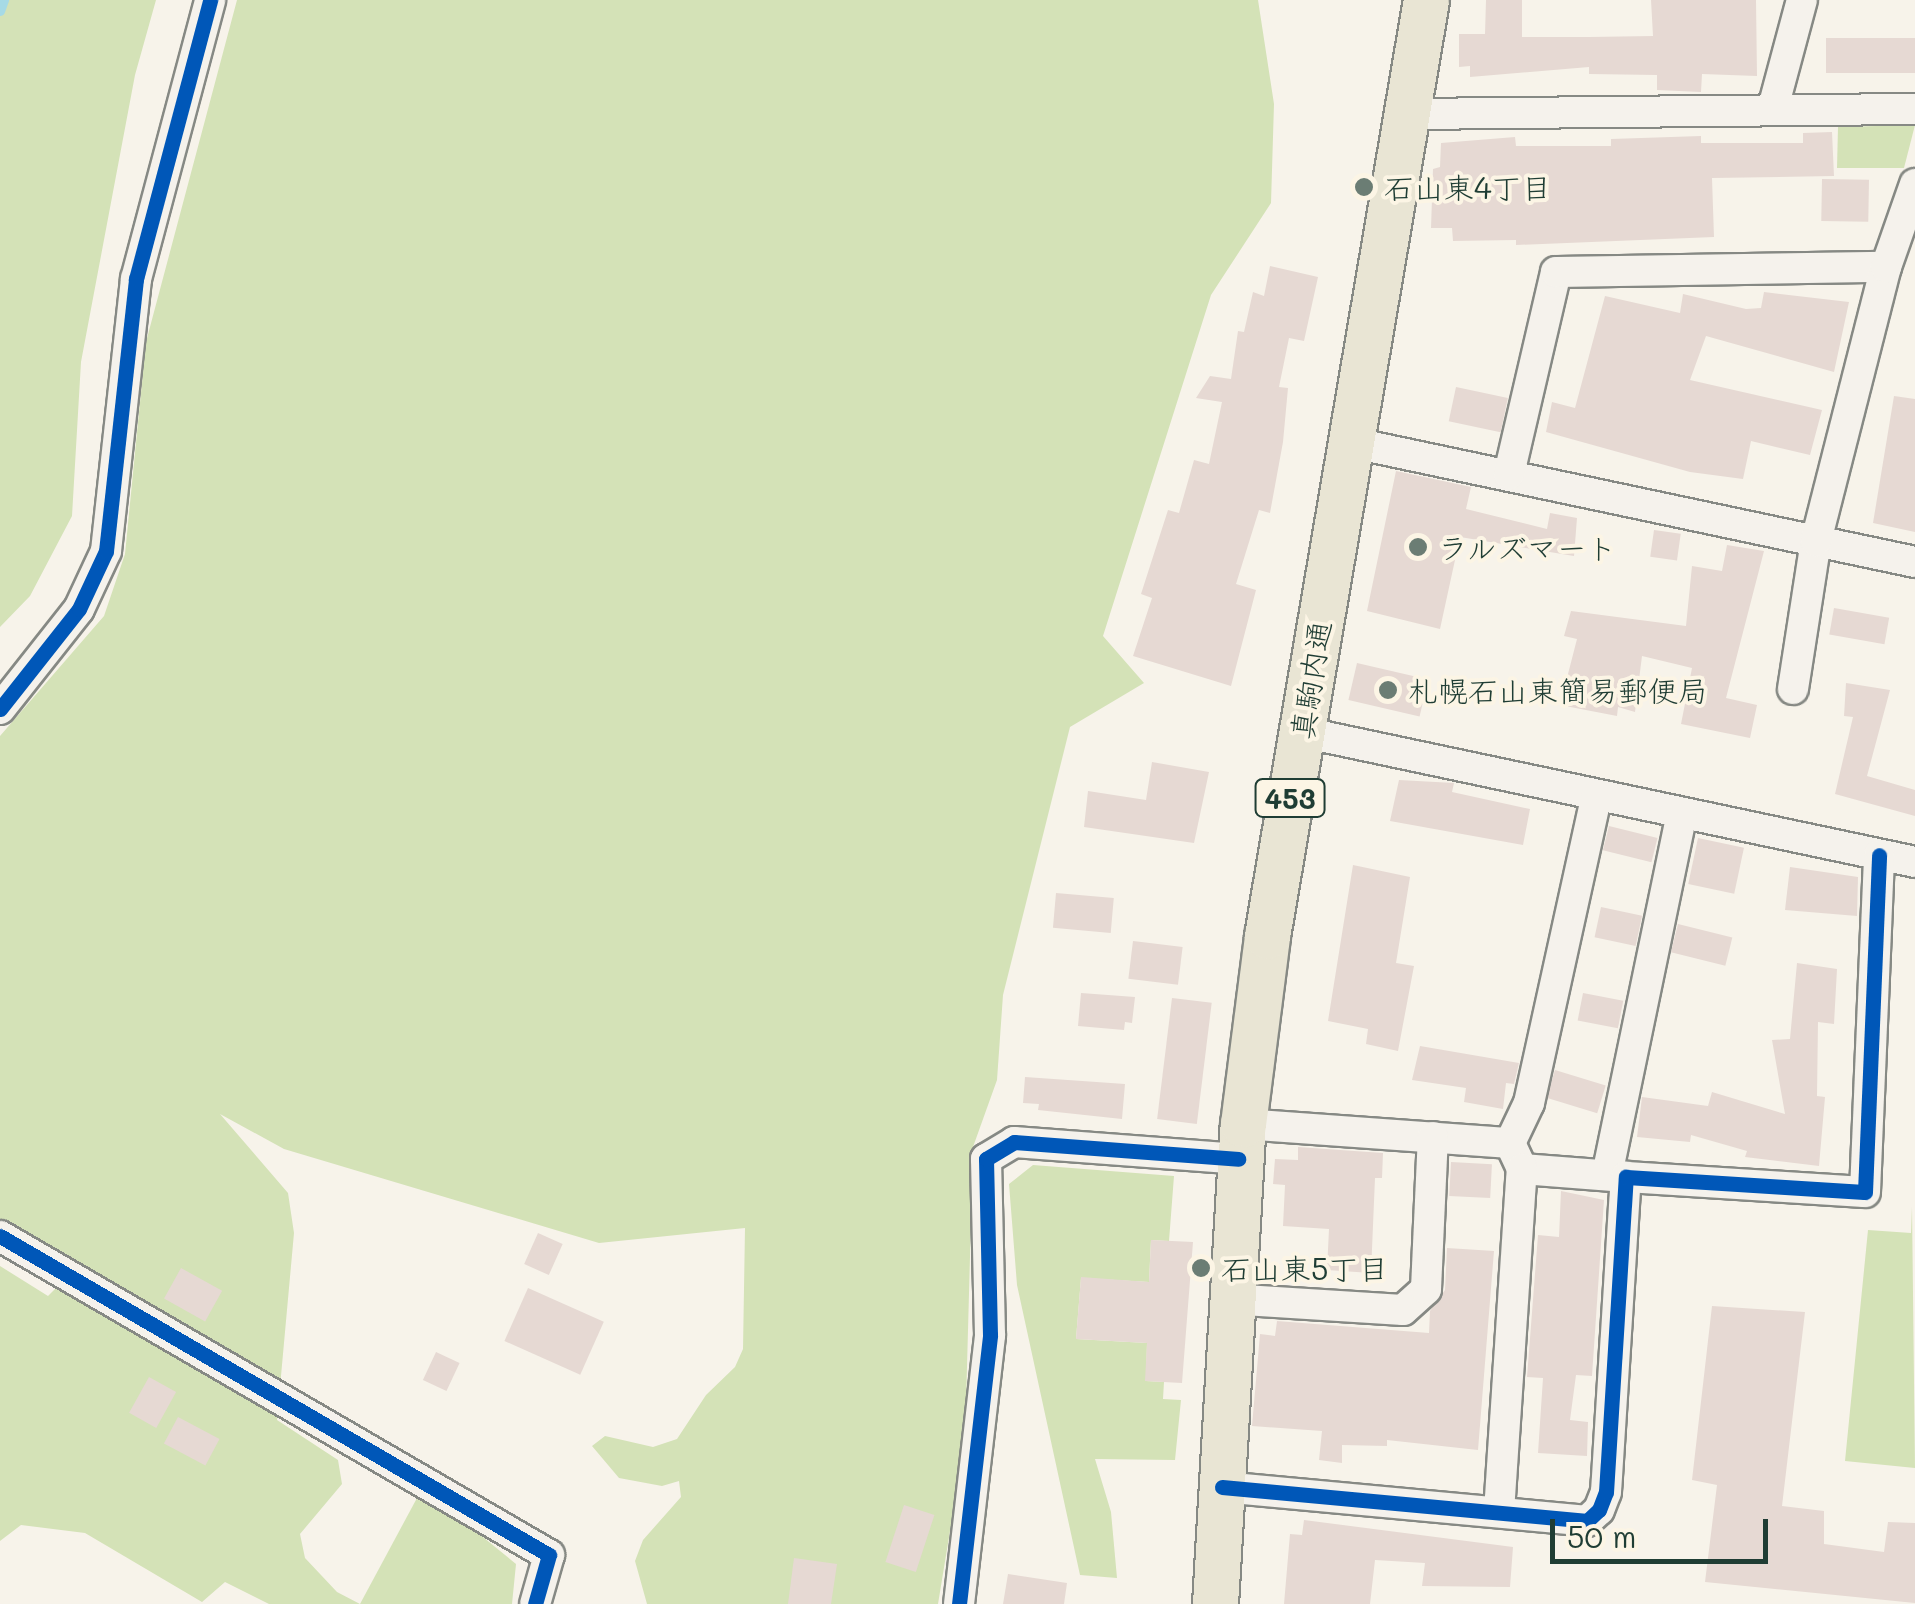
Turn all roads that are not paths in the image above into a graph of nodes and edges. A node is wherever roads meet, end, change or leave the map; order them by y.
1 (210, 0) edge
2 (1426, 0) edge
3 (1802, 0) edge
4 (1774, 108) junction
5 (1915, 109) edge
6 (1410, 114) junction
7 (1915, 184) edge
8 (1886, 267) junction
9 (1348, 442) junction
10 (1509, 474) junction
11 (1816, 541) junction
12 (1915, 562) edge
13 (1793, 689) dead end
14 (0, 709) edge
15 (1302, 732) junction
16 (1597, 794) junction
17 (1682, 813) junction
18 (1879, 855) junction
19 (1915, 862) edge
20 (1433, 1137) junction
21 (1240, 1142) junction
22 (1516, 1156) junction
23 (1616, 1176) junction
24 (0, 1236) edge
25 (1228, 1300) junction
26 (1222, 1487) junction
27 (1499, 1512) junction
28 (536, 1604) edge
29 (959, 1604) edge
30 (1215, 1604) edge

1 - 14 street
2 - 6 highway, 真駒内通 / 453
3 - 4 street
4 - 5 street
4 - 6 street
6 - 9 highway, 真駒内通 / 453
7 - 8 street
8 - 10 street
8 - 11 street
9 - 10 street
9 - 15 highway, 真駒内通 / 453
10 - 11 street
11 - 12 street
11 - 13 street
15 - 16 street
15 - 21 highway, 真駒内通 / 453
16 - 17 street
16 - 22 street
17 - 18 street
17 - 23 street
18 - 19 street
18 - 23 street
20 - 21 street
20 - 22 street
20 - 25 street
21 - 25 highway, 真駒内通 / 453
21 - 29 street
22 - 23 street
22 - 27 street
23 - 27 street
24 - 28 street
25 - 26 highway, 真駒内通 / 453
26 - 27 street
26 - 30 highway, 真駒内通 / 453

